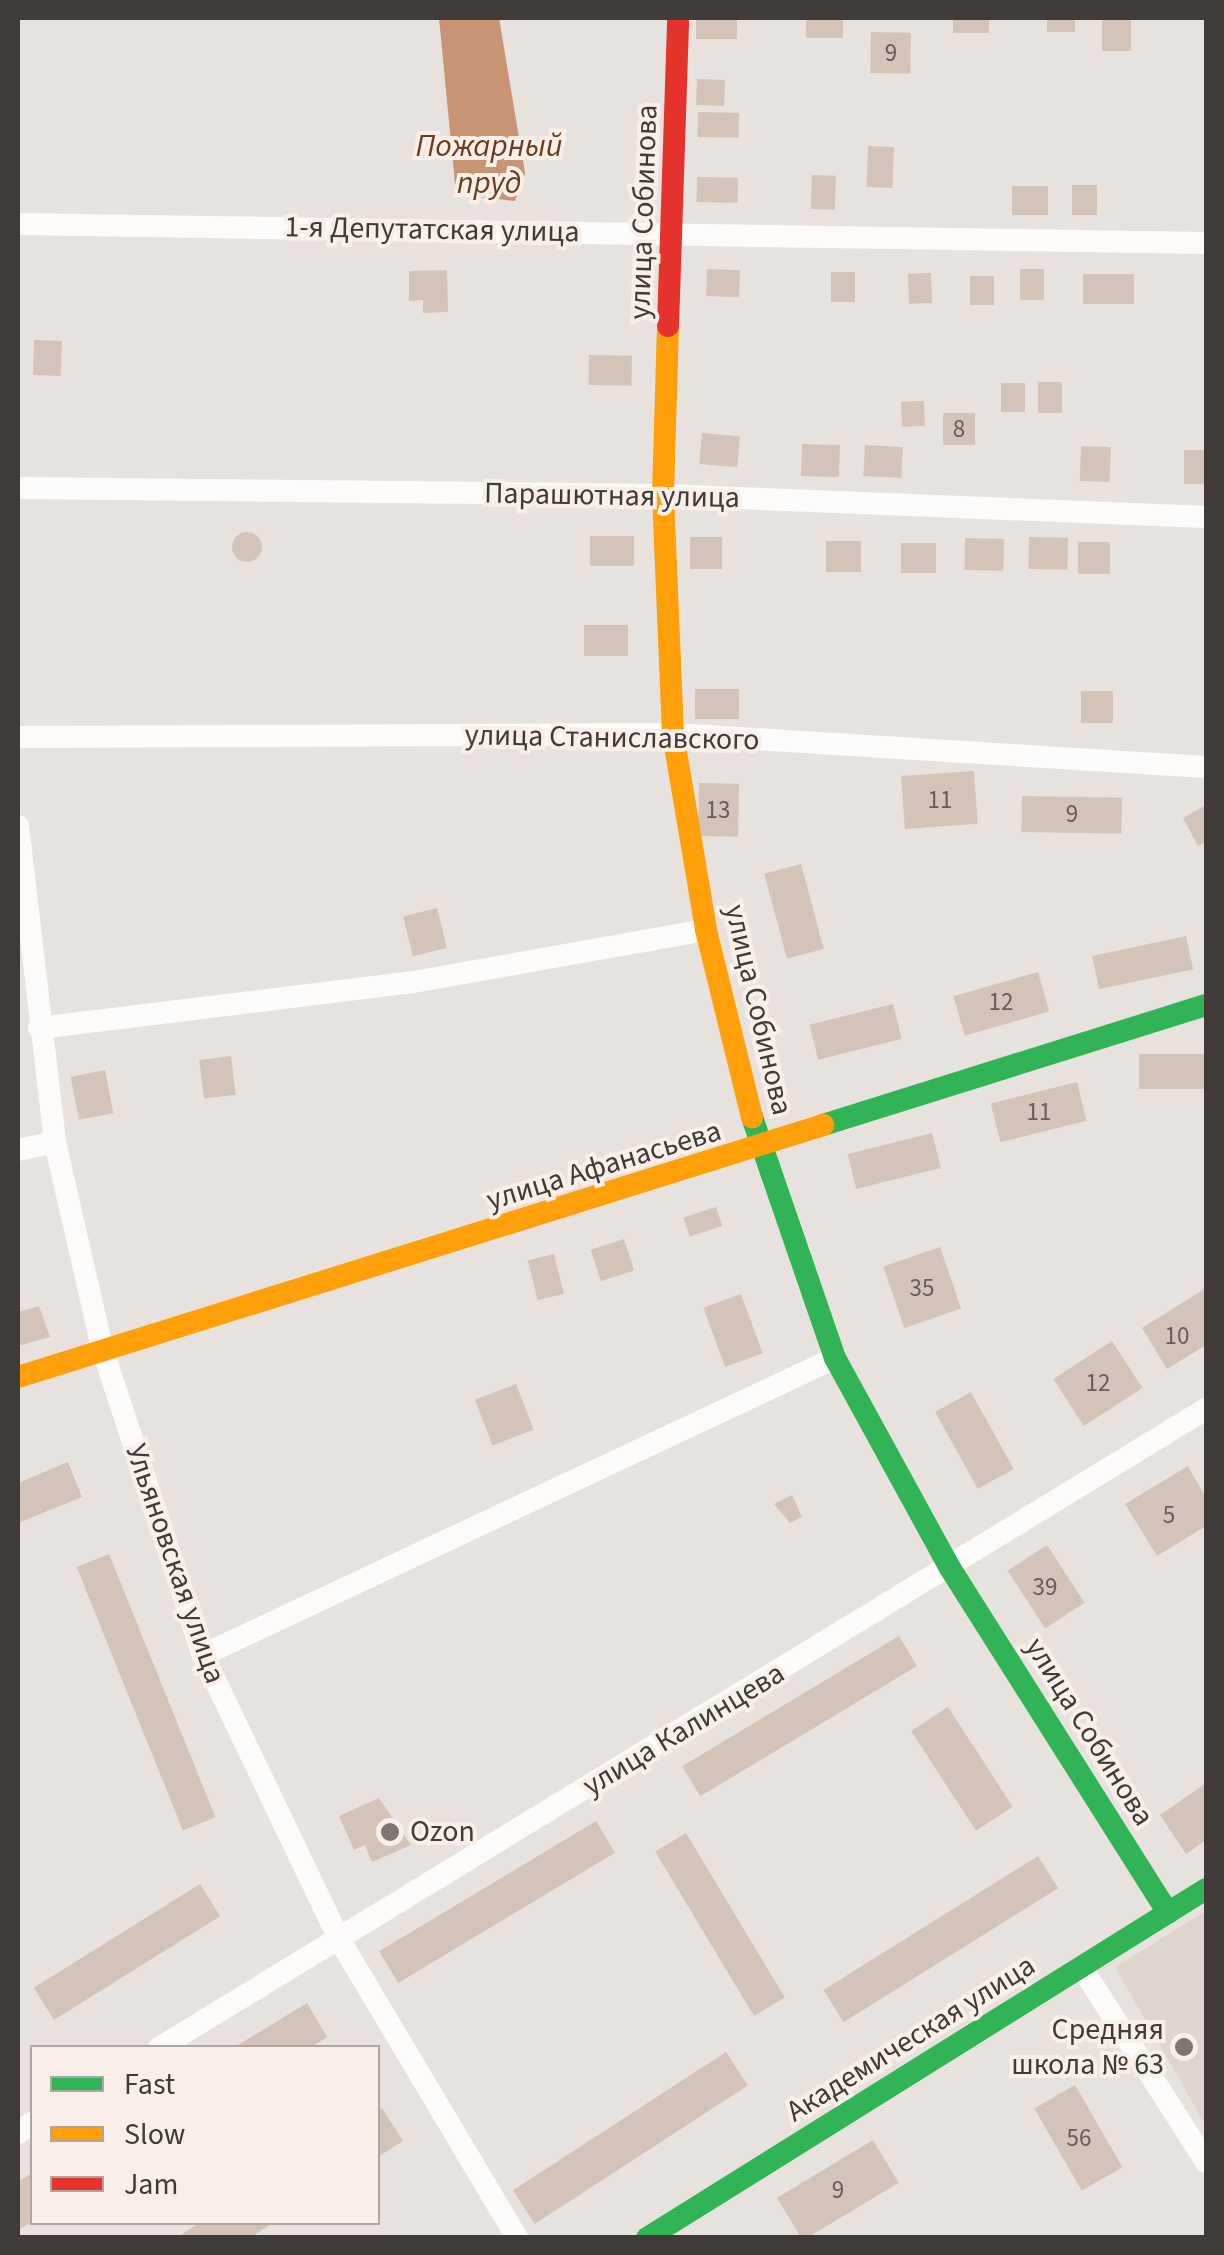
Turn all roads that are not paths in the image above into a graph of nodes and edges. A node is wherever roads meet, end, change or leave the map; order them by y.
1 (678, 18) edge
2 (18, 224) edge
3 (675, 233) junction
4 (1206, 243) edge
5 (18, 488) edge
6 (663, 494) junction
7 (1206, 516) edge
8 (673, 734) junction
9 (18, 736) edge
10 (1206, 767) edge
11 (18, 826) edge
12 (706, 930) junction
13 (24, 942) edge
14 (1206, 1006) edge
15 (39, 1028) junction
16 (54, 1142) junction
17 (18, 1150) edge
18 (760, 1150) junction
19 (102, 1352) junction
20 (835, 1358) junction
21 (18, 1377) edge
22 (1206, 1409) edge
23 (950, 1568) junction
24 (204, 1655) junction
25 (1206, 1889) edge
26 (1168, 1913) junction
27 (339, 1939) junction
28 (1082, 1968) junction
29 (163, 2045) edge
30 (1206, 2162) edge
31 (517, 2238) edge
32 (646, 2238) edge

1 - 3 street, улица Собинова
2 - 3 street, 1-я Депутатская улица
3 - 4 street, 1-я Депутатская улица
3 - 6 street, улица Собинова
5 - 6 street, Парашютная улица
6 - 7 street, Парашютная улица
6 - 8 street, улица Собинова
8 - 9 street, улица Станиславского
8 - 10 street, улица Станиславского
8 - 12 street, улица Собинова
11 - 13 street, Ульяновская улица
12 - 15 street
12 - 18 street, улица Собинова
13 - 15 street, Ульяновская улица
14 - 18 street, улица Афанасьева
15 - 16 street, Ульяновская улица
16 - 17 street
16 - 19 street, Ульяновская улица
18 - 19 street, улица Афанасьева
18 - 20 street, улица Собинова
19 - 21 street, улица Афанасьева
19 - 24 street, Ульяновская улица
20 - 23 street, улица Собинова
20 - 24 street
22 - 23 street, улица Калинцева
23 - 26 street, улица Собинова
23 - 27 street, улица Калинцева
24 - 27 street, Ульяновская улица
25 - 26 street, Академическая улица
26 - 28 street, Академическая улица
27 - 29 street, улица Калинцева
27 - 31 street, Ульяновская улица
28 - 30 street
28 - 32 street, Академическая улица

